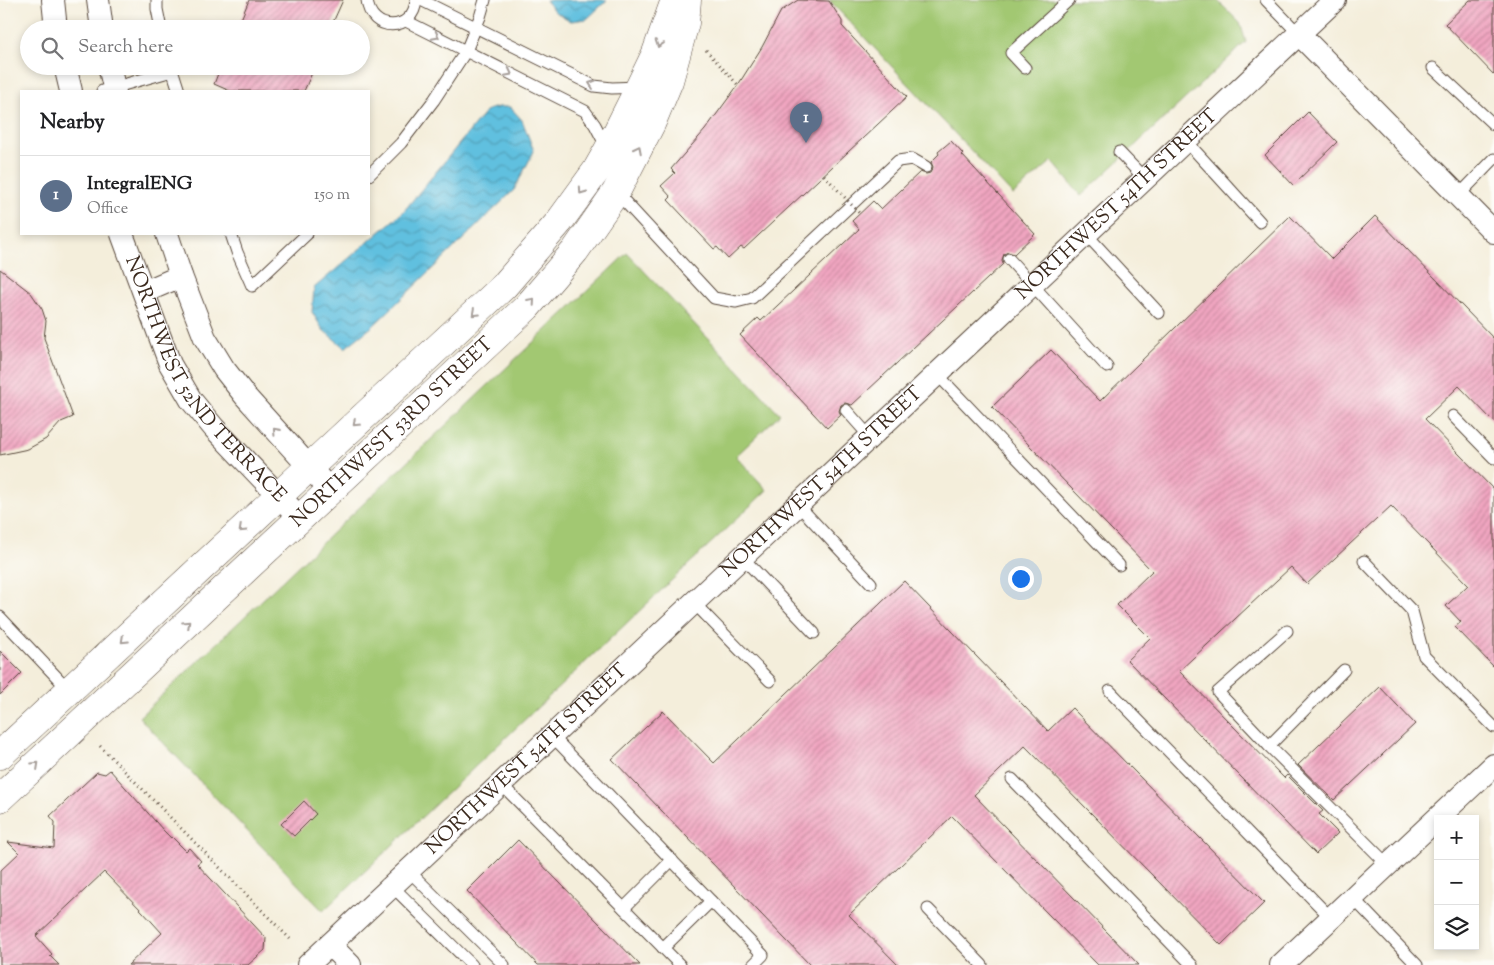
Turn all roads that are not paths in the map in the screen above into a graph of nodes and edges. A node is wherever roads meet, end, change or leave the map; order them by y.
1 (53, 0) edge
2 (98, 0) edge
3 (157, 0) edge
4 (368, 0) edge
5 (416, 0) edge
6 (421, 0) edge
7 (485, 0) edge
8 (675, 0) edge
9 (687, 0) edge
10 (1069, 0) edge
11 (1266, 0) edge
12 (1335, 0) edge
13 (55, 20) edge
14 (101, 20) edge
15 (159, 20) edge
16 (406, 21) junction
17 (476, 27) junction
18 (1299, 34) junction
19 (466, 52) junction
20 (1025, 68) dead end
21 (1433, 68) dead end
22 (67, 75) edge
23 (147, 75) edge
24 (173, 75) edge
25 (110, 84) edge
26 (640, 86) junction
27 (71, 90) edge
28 (180, 90) edge
29 (1494, 125) edge
30 (1186, 141) junction
31 (608, 150) junction
32 (1119, 152) dead end
33 (1494, 160) edge
34 (926, 167) dead end
35 (370, 175) edge
36 (1145, 179) junction
37 (616, 192) junction
38 (1458, 196) junction
39 (1260, 222) dead end
40 (1494, 232) edge
41 (1086, 234) junction
42 (122, 235) edge
43 (166, 235) edge
44 (231, 235) edge
45 (306, 235) edge
46 (1009, 259) dead end
47 (181, 276) junction
48 (1032, 285) junction
49 (144, 292) junction
50 (1159, 313) dead end
51 (1107, 366) dead end
52 (937, 374) junction
53 (846, 410) dead end
54 (1453, 416) dead end
55 (870, 437) junction
56 (1494, 458) edge
57 (309, 467) junction
58 (330, 490) junction
59 (278, 496) junction
60 (798, 505) junction
61 (300, 518) junction
62 (742, 557) junction
63 (1364, 561) dead end
64 (1119, 565) dead end
65 (871, 583) dead end
66 (694, 603) junction
67 (0, 617) edge
68 (1287, 631) dead end
69 (814, 633) dead end
70 (1344, 670) dead end
71 (770, 681) dead end
72 (70, 690) junction
73 (1110, 690) dead end
74 (1494, 727) edge
75 (552, 736) junction
76 (1269, 746) junction
77 (0, 755) edge
78 (1494, 765) edge
79 (1012, 779) dead end
80 (501, 784) junction
81 (0, 798) edge
82 (672, 860) junction
83 (1388, 865) junction
84 (409, 870) junction
85 (392, 886) junction
86 (1353, 898) junction
87 (712, 901) junction
88 (624, 908) junction
89 (928, 910) dead end
90 (1331, 918) junction
91 (330, 945) junction
92 (663, 948) junction
93 (308, 965) edge
94 (350, 965) edge
95 (472, 965) edge
96 (504, 965) edge
97 (680, 965) edge
98 (753, 965) edge
99 (982, 965) edge
100 (1192, 965) edge
101 (1282, 965) edge
102 (1418, 965) edge

1 - 13 street
2 - 14 street
3 - 15 lane
4 - 16 lane
5 - 16 lane
6 - 17 lane
7 - 17 lane
8 -> 26 street, NORTHWEST 53RD STREET
37 -> 9 street, NORTHWEST 53RD STREET
10 - 20 lane
11 - 18 lane
12 - 18 street, NORTHWEST 54TH STREET
16 -> 19 lane
17 - 19 lane
26 -> 17 lane
18 - 30 street, NORTHWEST 54TH STREET
18 - 38 street
19 -> 31 lane
19 - 35 lane
21 - 29 lane
22 - 27 street
23 - 25 lane
24 - 28 lane
26 - 31 street, NORTHWEST 53RD STREET
30 - 36 street, NORTHWEST 54TH STREET
30 - 39 lane
31 - 37 street
31 -> 57 street, NORTHWEST 53RD STREET
32 - 36 lane
33 - 38 lane
34 - 37 lane
36 - 41 street, NORTHWEST 54TH STREET
58 -> 37 street, NORTHWEST 53RD STREET
38 - 40 street
41 - 48 street, NORTHWEST 54TH STREET
41 - 50 lane
42 - 49 street, NORTHWEST 52ND TERRACE
43 - 47 street, NORTHWEST 52ND TERRACE
44 - 45 lane
46 - 48 lane
47 - 49 street
57 -> 47 street, NORTHWEST 52ND TERRACE
48 - 51 lane
48 - 52 street, NORTHWEST 54TH STREET
49 - 59 street, NORTHWEST 52ND TERRACE
52 - 55 street, NORTHWEST 54TH STREET
52 - 64 lane
53 - 55 lane
54 - 56 lane
55 - 60 street, NORTHWEST 54TH STREET
57 - 58 street, NORTHWEST 52ND TERRACE
57 - 59 street, NORTHWEST 53RD STREET
58 - 61 street, NORTHWEST 53RD STREET
59 - 61 street, NORTHWEST 52ND TERRACE
59 -> 72 street, NORTHWEST 53RD STREET
60 - 62 street, NORTHWEST 54TH STREET
60 - 65 lane
81 -> 61 street, NORTHWEST 53RD STREET
62 - 66 street, NORTHWEST 54TH STREET
62 - 69 lane
63 - 74 lane
66 - 71 lane
66 - 75 street, NORTHWEST 54TH STREET
67 - 72 lane
68 - 76 lane
70 - 76 lane
72 - 77 street, NORTHWEST 53RD STREET
73 - 90 lane
75 - 80 street, NORTHWEST 54TH STREET
75 - 82 lane
76 - 83 lane
78 - 83 street
79 - 100 lane
80 - 84 street, NORTHWEST 54TH STREET
80 - 88 lane
82 - 87 lane
82 - 88 lane
83 - 86 street
84 - 85 street, NORTHWEST 54TH STREET
84 - 96 lane
85 - 91 street, NORTHWEST 54TH STREET
85 - 95 lane
86 - 90 street
86 - 102 lane
87 - 92 lane
87 - 98 lane
88 - 92 lane
89 - 99 lane
90 - 101 street
91 - 93 street, NORTHWEST 54TH STREET
91 - 94 street
92 - 97 lane

